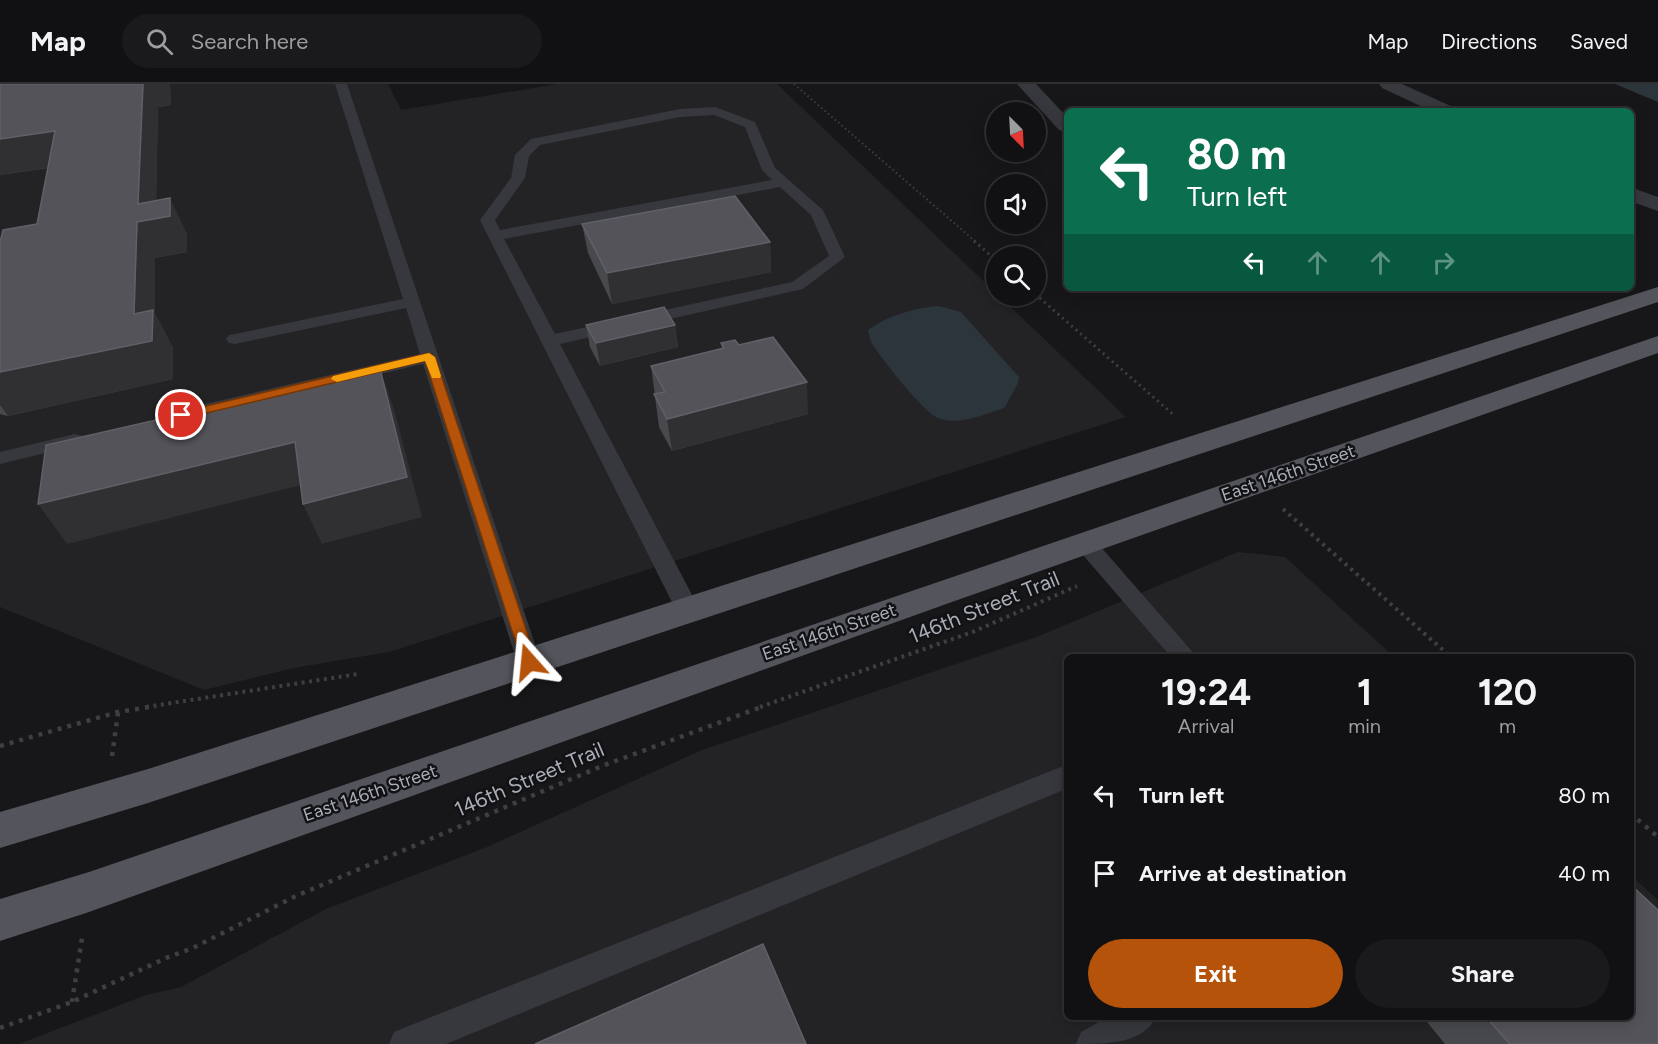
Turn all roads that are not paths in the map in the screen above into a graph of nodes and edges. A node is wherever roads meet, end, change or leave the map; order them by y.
1 (342, 84) edge
2 (1026, 84) edge
3 (1388, 84) edge
4 (1440, 108) edge
5 (1064, 124) edge
6 (783, 182) junction
7 (1634, 195) edge
8 (1658, 205) edge
9 (495, 236) junction
10 (1658, 294) edge
11 (412, 302) junction
12 (235, 339) dead end
13 (549, 341) junction
14 (1658, 344) edge
15 (429, 357) junction
16 (197, 411) edge
17 (93, 436) edge
18 (0, 458) edge
19 (1085, 543) junction
20 (688, 610) junction
21 (1182, 654) edge
22 (529, 662) junction
23 (1064, 778) edge
24 (0, 830) edge
25 (0, 920) edge
26 (1135, 1020) edge
27 (406, 1044) edge
28 (1093, 1044) edge

1 - 11 lane
2 - 5 street
3 - 4 street
6 - 9 lane
6 - 9 lane
6 - 13 lane
7 - 8 street
9 - 13 lane
10 - 20 main road
11 - 12 lane
11 - 15 lane
13 - 20 lane
14 - 19 main road, East 146th Street
15 - 16 lane
15 - 22 lane
17 - 18 lane
19 - 21 lane
19 - 25 main road, East 146th Street
20 - 22 main road
22 - 24 main road
23 - 27 lane
26 - 28 lane

